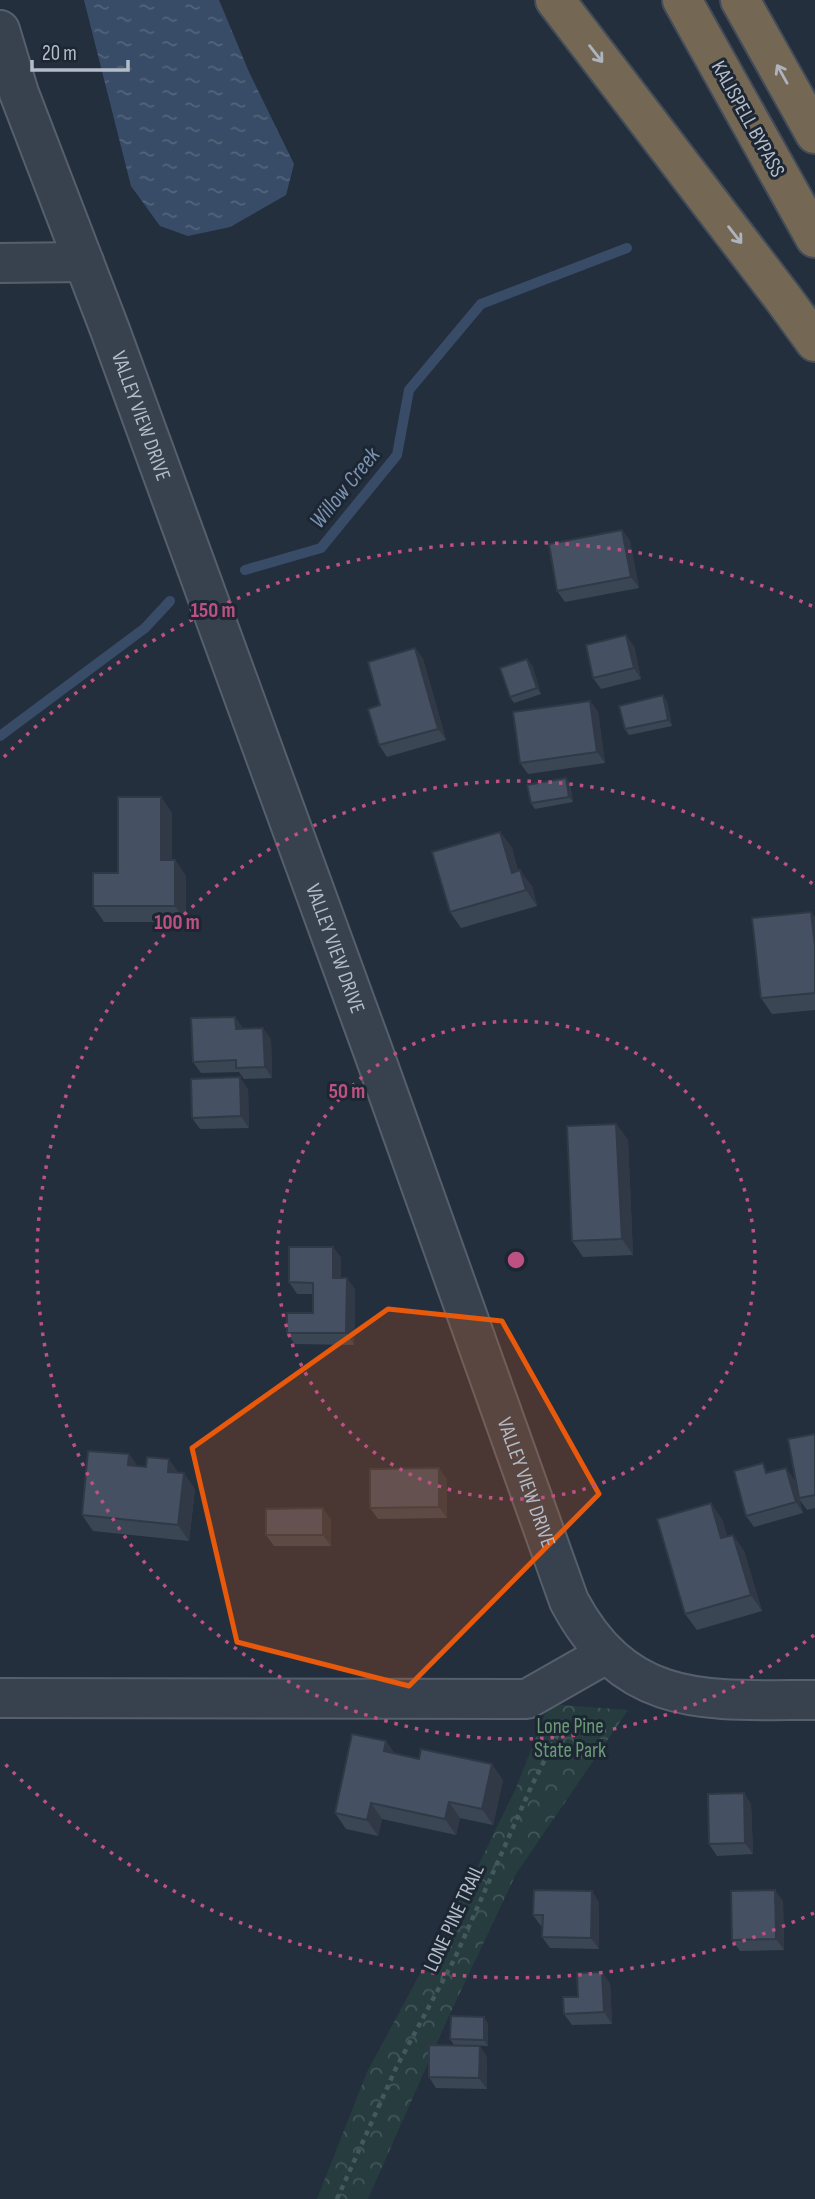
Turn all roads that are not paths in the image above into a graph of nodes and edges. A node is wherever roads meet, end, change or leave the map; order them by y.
1 (555, 0) edge
2 (682, 0) edge
3 (740, 0) edge
4 (0, 30) edge
5 (815, 134) edge
6 (815, 238) edge
7 (84, 262) junction
8 (0, 263) edge
9 (815, 342) edge
10 (606, 1654) junction
11 (0, 1698) edge
12 (815, 1700) edge

1 -> 9 highway
2 - 6 highway, KALISPELL BYPASS
5 -> 3 highway
4 - 7 street, VALLEY VIEW DRIVE
7 - 8 street
7 - 10 street, VALLEY VIEW DRIVE
10 - 11 street
10 - 12 street, VALLEY VIEW DRIVE

